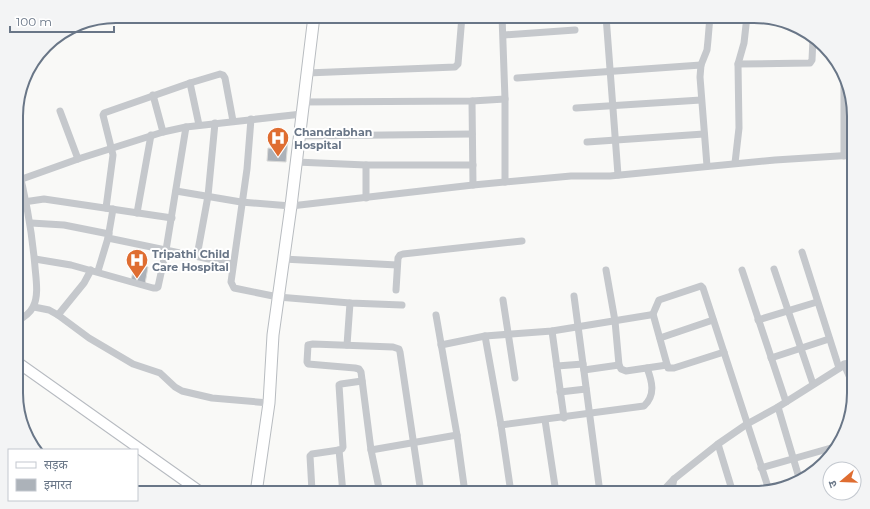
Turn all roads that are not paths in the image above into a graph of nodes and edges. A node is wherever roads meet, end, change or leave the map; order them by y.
1 (313, 23) edge
2 (461, 23) edge
3 (503, 23) edge
4 (607, 23) edge
5 (709, 23) edge
6 (746, 23) edge
7 (575, 30) dead end
8 (504, 35) junction
9 (813, 44) edge
10 (738, 64) junction
11 (700, 65) junction
12 (611, 70) junction
13 (307, 73) junction
14 (517, 78) dead end
15 (190, 83) junction
16 (844, 94) edge
17 (153, 95) junction
18 (505, 99) junction
19 (701, 100) junction
20 (472, 101) junction
21 (303, 102) junction
22 (614, 106) junction
23 (576, 108) dead end
24 (60, 111) dead end
25 (302, 114) junction
26 (251, 119) junction
27 (233, 121) junction
28 (215, 123) junction
29 (199, 125) junction
30 (186, 127) junction
31 (163, 132) junction
32 (472, 134) junction
33 (704, 134) junction
34 (151, 135) junction
35 (299, 136) junction
36 (616, 140) junction
37 (587, 142) dead end
38 (112, 148) junction
39 (844, 156) junction
40 (847, 156) edge
41 (78, 159) junction
42 (296, 162) junction
43 (735, 163) junction
44 (473, 164) junction
45 (366, 165) junction
46 (707, 166) junction
47 (23, 175) edge
48 (618, 175) junction
49 (505, 182) junction
50 (473, 185) junction
51 (23, 188) edge
52 (176, 191) junction
53 (208, 196) junction
54 (366, 198) junction
55 (27, 200) junction
56 (23, 201) edge
57 (241, 202) junction
58 (291, 206) junction
59 (110, 209) junction
60 (137, 213) junction
61 (172, 218) junction
62 (31, 223) junction
63 (109, 236) junction
64 (522, 242) dead end
65 (166, 250) junction
66 (802, 252) dead end
67 (197, 256) junction
68 (35, 259) junction
69 (283, 259) junction
70 (233, 264) junction
71 (397, 265) junction
72 (774, 269) dead end
73 (95, 270) junction
74 (606, 270) dead end
75 (742, 270) dead end
76 (396, 290) dead end
77 (574, 296) dead end
78 (278, 297) junction
79 (503, 300) dead end
80 (817, 302) junction
81 (350, 303) junction
82 (402, 305) dead end
83 (34, 307) junction
84 (788, 311) junction
85 (653, 314) junction
86 (58, 315) junction
87 (436, 315) dead end
88 (23, 317) edge
89 (713, 320) junction
90 (758, 320) junction
91 (615, 321) junction
92 (578, 327) junction
93 (552, 331) junction
94 (509, 334) junction
95 (485, 336) junction
96 (660, 338) junction
97 (829, 340) junction
98 (347, 345) junction
99 (441, 345) junction
100 (801, 349) junction
101 (724, 352) junction
102 (771, 358) junction
103 (847, 363) edge
104 (619, 365) junction
105 (667, 365) junction
106 (23, 366) edge
107 (557, 366) junction
108 (841, 366) junction
109 (583, 367) junction
110 (647, 368) junction
111 (847, 376) edge
112 (516, 378) dead end
113 (362, 381) junction
114 (813, 384) junction
115 (586, 389) junction
116 (560, 392) junction
117 (269, 402) junction
118 (786, 402) junction
119 (778, 407) junction
120 (589, 414) junction
121 (564, 418) junction
122 (546, 420) junction
123 (747, 424) junction
124 (501, 425) junction
125 (457, 435) junction
126 (414, 442) junction
127 (718, 444) junction
128 (829, 449) edge
129 (339, 450) junction
130 (371, 450) junction
131 (794, 459) junction
132 (761, 468) junction
133 (798, 475) edge
134 (674, 479) junction
135 (767, 485) edge
136 (192, 486) edge
137 (259, 486) edge
138 (312, 486) edge
139 (343, 486) edge
140 (379, 486) edge
141 (420, 486) edge
142 (464, 486) edge
143 (510, 486) edge
144 (555, 486) edge
145 (599, 486) edge
146 (668, 486) edge
147 (672, 486) edge
148 (731, 486) edge

1 - 13 main road
2 - 13 street
3 - 8 street
4 - 12 street
5 - 11 street
6 - 10 street
7 - 8 street
8 - 18 street
9 - 10 street
10 - 43 street
11 - 12 street
11 - 19 street
12 - 14 street
12 - 22 street
13 - 21 main road
15 - 17 street
15 - 27 street
15 - 29 street
16 - 39 street
17 - 31 street
17 - 38 street
18 - 20 street
18 - 49 street
19 - 22 street
19 - 33 street
20 - 21 street
20 - 32 street
21 - 25 main road
22 - 23 street
22 - 36 street
24 - 41 street
25 - 26 street
25 - 35 main road
26 - 27 street
26 - 57 street
27 - 28 street
28 - 29 street
28 - 53 street
29 - 30 street
30 - 31 street
30 - 52 street
31 - 34 street
32 - 35 street
32 - 44 street
33 - 36 street
33 - 46 street
34 - 38 street
34 - 60 street
35 - 42 main road
36 - 37 street
36 - 48 street
38 - 41 street
38 - 59 street
39 - 40 street
39 - 43 street
41 - 47 street
42 - 45 street
42 - 58 main road
43 - 46 street
44 - 45 street
44 - 50 street
45 - 54 street
46 - 48 street
48 - 49 street
49 - 50 street
50 - 54 street
51 - 55 street
52 - 53 street
52 - 61 street
53 - 57 street
53 - 67 street
54 - 58 street
55 - 56 street
55 - 59 street
55 - 62 street
57 - 58 street
57 - 70 street
58 - 69 main road
59 - 60 street
59 - 63 street
60 - 61 street
61 - 65 street
62 - 63 street
62 - 68 street
63 - 65 street
63 - 73 street
64 - 71 street
65 - 67 street
65 - 73 street
66 - 80 street
67 - 70 street
68 - 73 street
68 - 83 street
69 - 71 street
69 - 78 main road
70 - 78 street
71 - 76 street
72 - 84 street
73 - 86 street
74 - 91 street
75 - 90 street
77 - 92 street
78 - 81 street
78 - 117 main road
79 - 94 street
80 - 84 street
80 - 97 street
81 - 82 street
81 - 98 street
83 - 86 street
83 - 88 street
84 - 90 street
84 - 100 street
85 - 89 street
85 - 91 street
85 - 96 street
86 - 117 street
87 - 99 street
89 - 96 street
89 - 101 street
90 - 102 street
91 - 92 street
91 - 104 street
92 - 93 street
92 - 109 street
93 - 94 street
93 - 107 street
94 - 95 street
94 - 112 street
95 - 99 street
95 - 124 street
96 - 105 street
97 - 100 street
97 - 108 street
98 - 113 street
98 - 126 street
99 - 125 street
100 - 102 street
100 - 114 street
101 - 105 street
101 - 123 street
102 - 118 street
103 - 108 street
104 - 109 street
104 - 110 street
105 - 110 street
106 - 136 main road
107 - 109 street
107 - 116 street
108 - 111 street
108 - 114 street
109 - 115 street
110 - 120 street
113 - 129 street
113 - 130 street
114 - 118 street
115 - 116 street
115 - 120 street
116 - 121 street
117 - 137 main road
118 - 119 street
119 - 123 street
119 - 131 street
120 - 121 street
120 - 145 street
121 - 122 street
122 - 124 street
122 - 144 street
123 - 127 street
123 - 132 street
124 - 143 street
125 - 126 street
125 - 142 street
126 - 130 street
126 - 141 street
127 - 134 street
127 - 148 street
128 - 131 street
129 - 138 street
129 - 139 street
130 - 140 street
131 - 132 street
131 - 133 street
132 - 135 street
134 - 146 street
134 - 147 street

